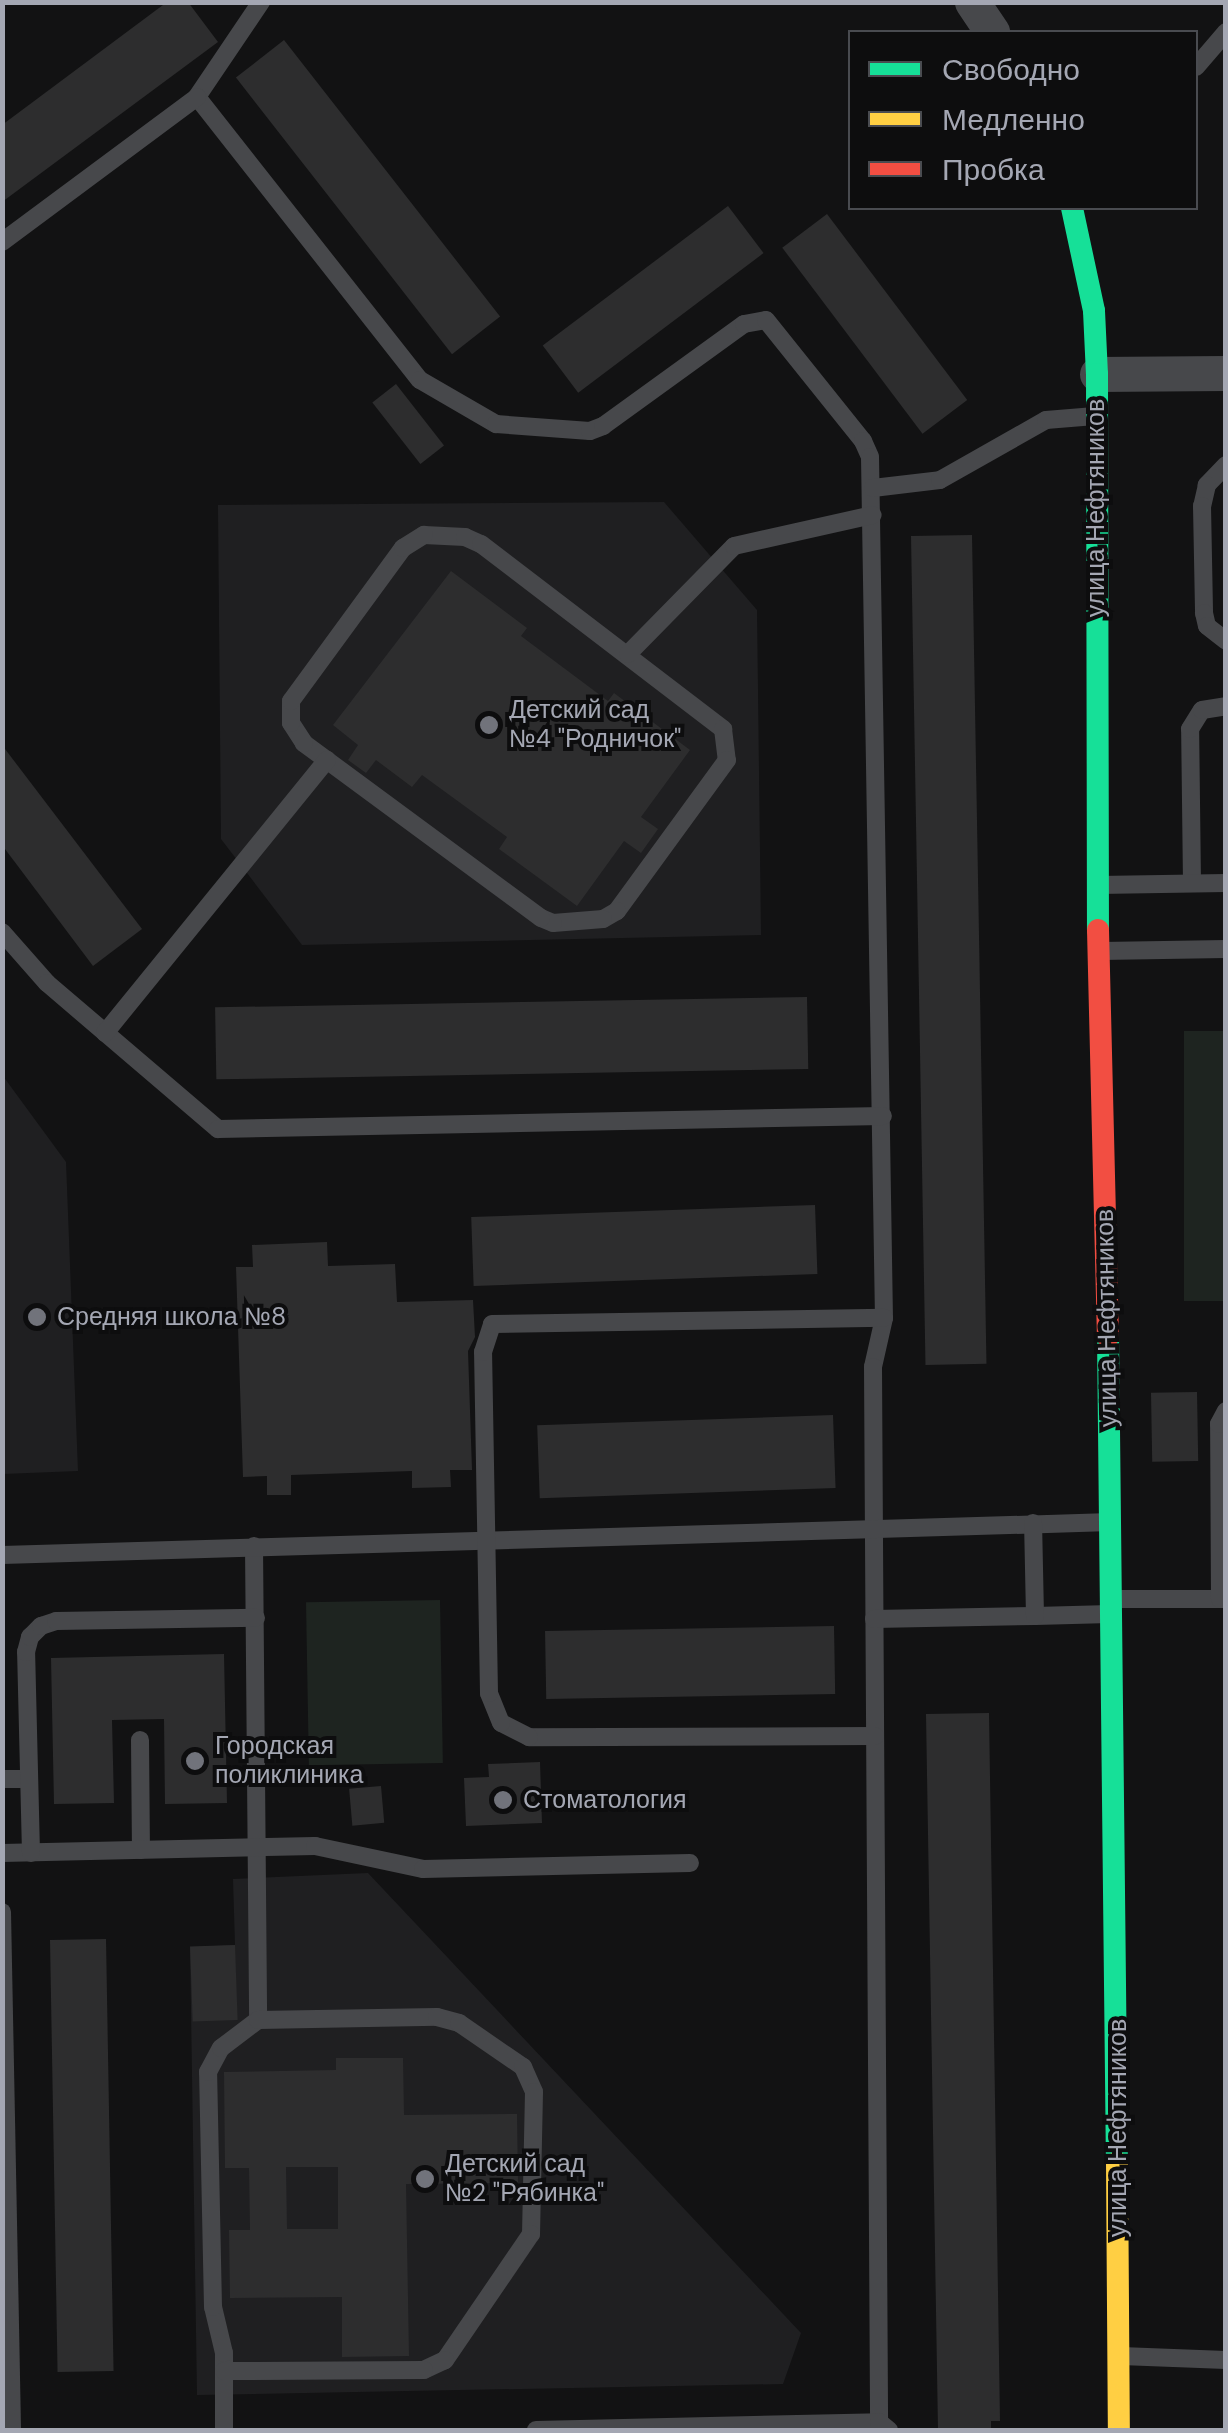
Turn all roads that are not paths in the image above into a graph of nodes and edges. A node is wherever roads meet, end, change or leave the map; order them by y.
1 (261, 2) edge
2 (972, 2) edge
3 (991, 30) edge
4 (1226, 32) edge
5 (1198, 65) edge
6 (197, 97) junction
7 (1072, 210) edge
8 (2, 242) edge
9 (1226, 373) edge
10 (1097, 374) junction
11 (1097, 416) junction
12 (1226, 465) edge
13 (873, 488) junction
14 (873, 516) junction
15 (1226, 641) edge
16 (628, 654) junction
17 (1226, 706) edge
18 (326, 760) junction
19 (1192, 883) junction
20 (1226, 883) edge
21 (1098, 884) junction
22 (2, 932) edge
23 (1226, 949) edge
24 (1099, 951) junction
25 (105, 1033) junction
26 (883, 1116) junction
27 (884, 1318) junction
28 (1226, 1411) edge
29 (1112, 1522) junction
30 (1033, 1523) junction
31 (874, 1529) junction
32 (485, 1538) junction
33 (254, 1546) junction
34 (2, 1555) edge
35 (1222, 1599) edge
36 (1114, 1607) junction
37 (1036, 1616) junction
38 (256, 1618) junction
39 (874, 1619) junction
40 (875, 1736) junction
41 (140, 1740) dead end
42 (2, 1779) edge
43 (29, 1779) junction
44 (260, 1847) junction
45 (140, 1850) junction
46 (2, 1853) edge
47 (31, 1853) junction
48 (690, 1863) dead end
49 (2, 1912) edge
50 (258, 2020) junction
51 (1119, 2356) junction
52 (1226, 2360) edge
53 (224, 2371) junction
54 (884, 2426) edge
55 (12, 2430) edge
56 (224, 2430) edge
57 (536, 2430) edge
58 (1119, 2430) edge

1 - 6 lane
2 - 3 street
4 - 5 lane
6 - 8 lane
6 - 13 lane
7 - 10 street, улица Нефтяников
9 - 10 street
10 - 11 street, улица Нефтяников
11 - 13 lane
11 - 21 street, улица Нефтяников
12 - 15 lane
13 - 14 lane
14 - 16 lane
14 - 26 lane
16 - 18 lane
16 - 18 lane
17 - 19 lane
18 - 25 lane
19 - 20 lane
19 - 21 lane
21 - 24 street, улица Нефтяников
22 - 25 lane
23 - 24 lane
24 - 29 street, улица Нефтяников
25 - 26 lane
26 - 27 lane
27 - 31 lane
27 - 32 lane
28 - 35 lane
29 - 30 lane
29 - 36 street, улица Нефтяников
30 - 31 lane
30 - 37 lane
31 - 32 lane
31 - 39 lane
32 - 33 lane
32 - 40 lane
33 - 34 lane
33 - 38 lane
35 - 36 lane
36 - 37 lane
36 - 51 street, улица Нефтяников
37 - 39 lane
38 - 43 lane
38 - 44 lane
39 - 40 lane
40 - 54 lane
41 - 45 lane
42 - 43 lane
43 - 47 lane
44 - 45 lane
44 - 48 lane
44 - 50 lane
45 - 47 lane
46 - 47 lane
49 - 55 lane
50 - 53 lane
50 - 53 lane
51 - 52 lane
51 - 58 street, улица Нефтяников
53 - 56 lane
54 - 57 lane

